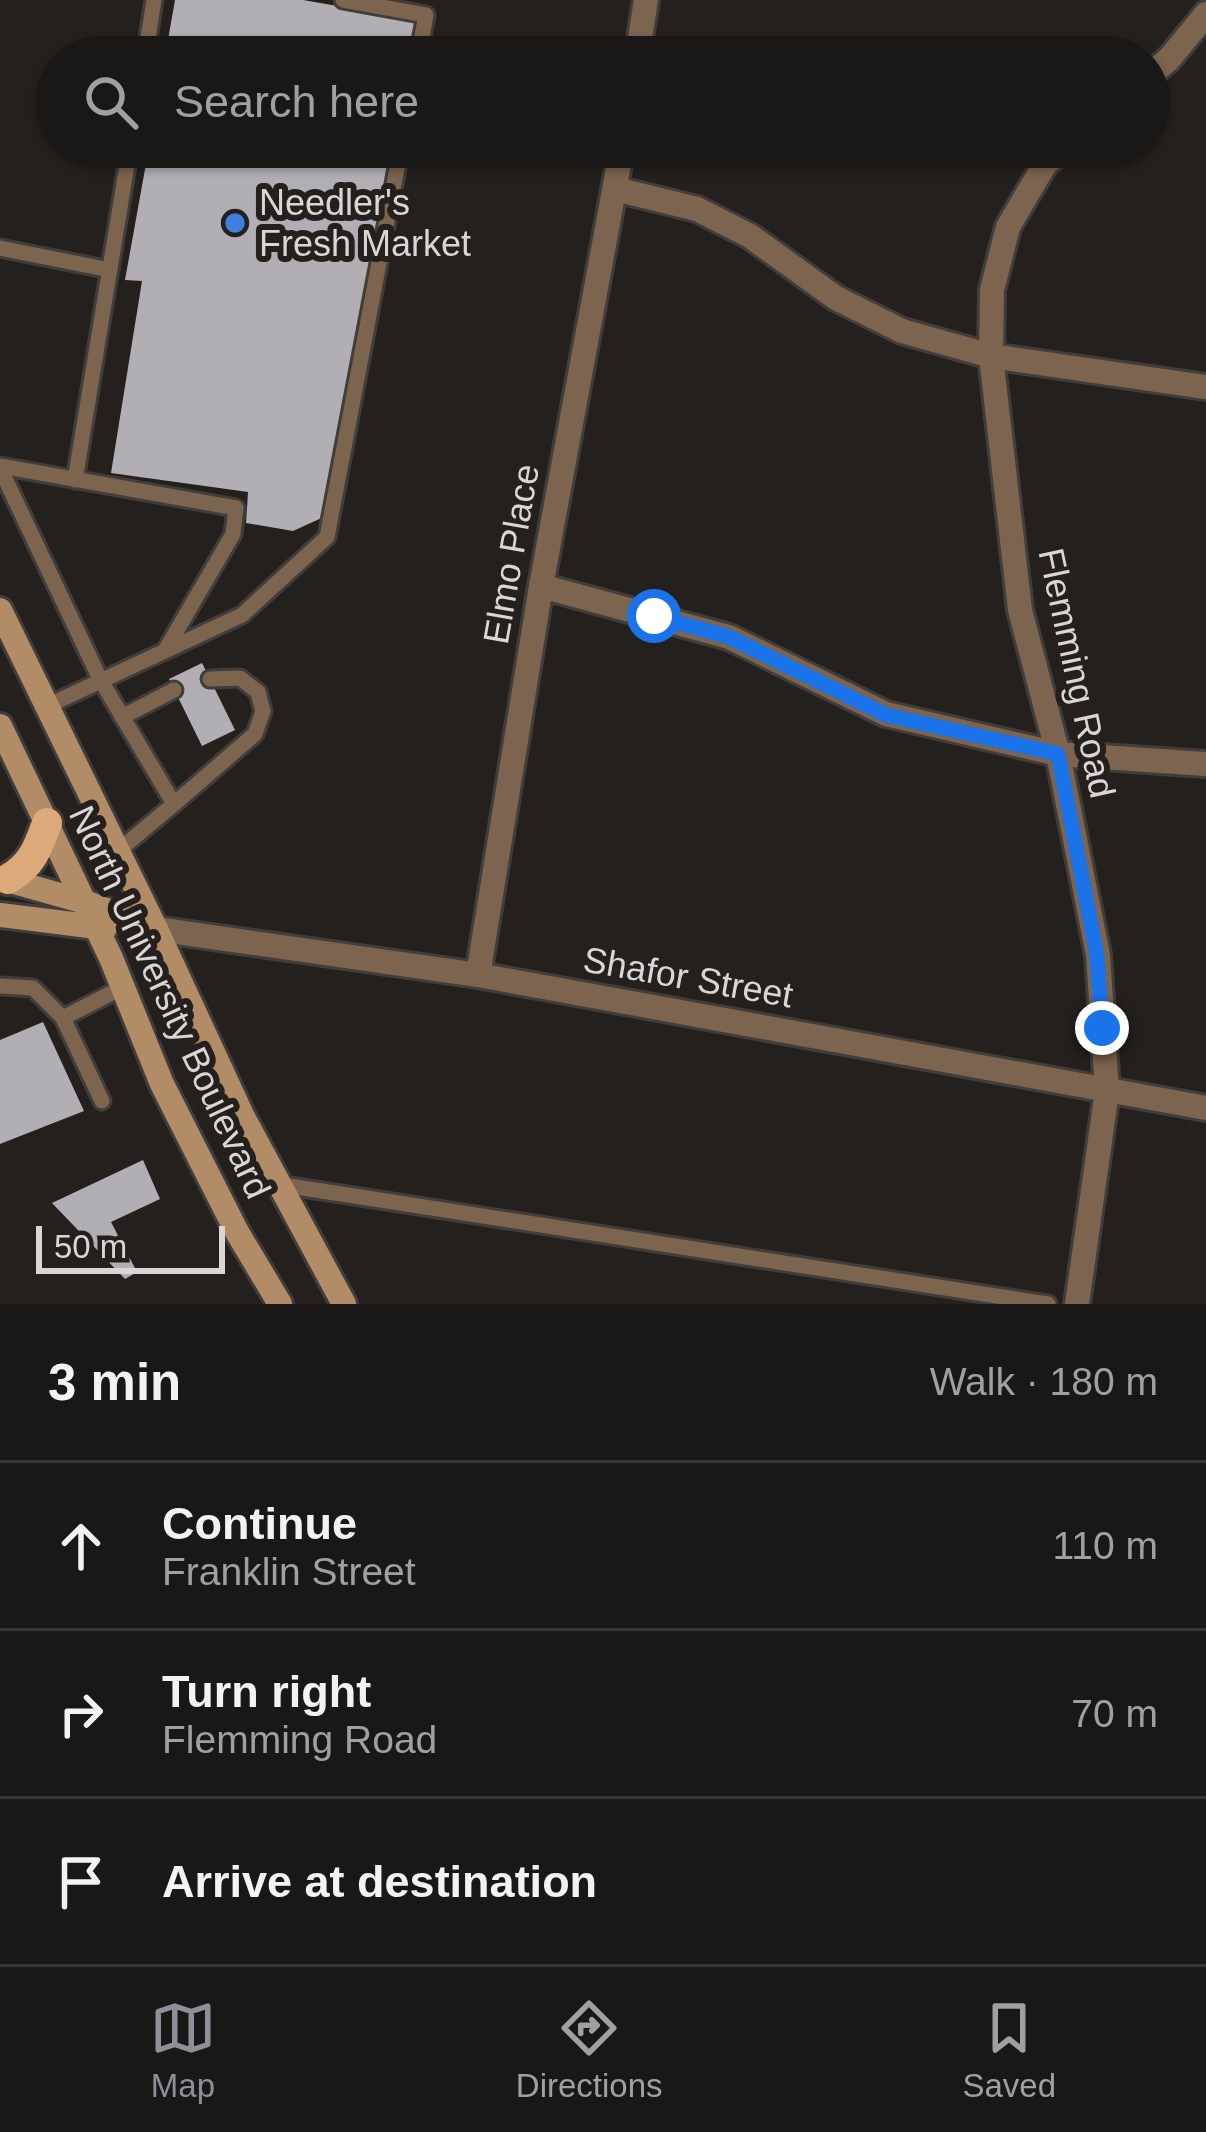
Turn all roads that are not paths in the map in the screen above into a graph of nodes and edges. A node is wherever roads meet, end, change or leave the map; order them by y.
1 (154, 0) edge
2 (343, 0) edge
3 (646, 0) edge
4 (1206, 14) edge
5 (148, 36) edge
6 (422, 36) edge
7 (640, 36) edge
8 (1170, 57) edge
9 (127, 168) edge
10 (397, 168) edge
11 (619, 168) edge
12 (1044, 168) edge
13 (616, 189) junction
14 (0, 248) edge
15 (110, 270) junction
16 (991, 356) junction
17 (1206, 387) edge
18 (0, 467) edge
19 (75, 479) junction
20 (541, 586) junction
21 (0, 610) edge
22 (166, 649) junction
23 (210, 679) dead end
24 (100, 680) junction
25 (174, 690) dead end
26 (47, 706) junction
27 (122, 717) junction
28 (0, 726) edge
29 (1058, 754) junction
30 (1206, 764) edge
31 (174, 804) junction
32 (47, 823) junction
33 (118, 851) junction
34 (4, 878) edge
35 (85, 902) junction
36 (0, 914) edge
37 (98, 928) junction
38 (156, 929) junction
39 (478, 975) junction
40 (0, 986) edge
41 (122, 987) junction
42 (63, 1018) junction
43 (1107, 1091) junction
44 (103, 1101) dead end
45 (1206, 1108) edge
46 (277, 1184) junction
47 (280, 1304) edge
48 (344, 1304) edge
49 (1048, 1304) edge
50 (1077, 1304) edge

1 - 5 lane
2 - 6 lane
3 - 7 street
4 - 8 street
9 - 15 lane
10 - 22 lane
11 - 13 street, Elmo Place
12 - 16 street, Flemming Road
13 - 16 street
13 - 20 street, Elmo Place
14 - 15 lane
15 - 19 lane
16 - 17 street
16 - 29 street, Flemming Road
18 - 19 lane
18 - 24 lane
19 - 22 lane
20 - 29 street
20 - 39 street, Elmo Place
21 - 26 main road, North University Boulevard
22 - 24 lane
23 - 31 lane
24 - 26 lane
24 - 27 lane
25 - 27 lane
26 - 33 main road, North University Boulevard
27 - 31 lane
28 - 32 main road, North University Boulevard
29 - 30 street
29 - 43 street, Flemming Road
31 - 33 lane
32 - 34 main road
32 - 35 main road, North University Boulevard
33 - 38 main road, North University Boulevard
34 - 35 main road, Shafor Street
35 - 37 main road, North University Boulevard
35 - 38 main road, Shafor Street
36 - 37 main road, Shafor Street
37 - 38 main road, Shafor Street
37 - 41 main road, North University Boulevard
38 - 39 street, Shafor Street
38 - 46 main road, North University Boulevard
39 - 43 street, Shafor Street
40 - 42 lane
41 - 42 lane
41 - 47 main road, North University Boulevard
42 - 44 lane
43 - 45 street, Shafor Street
43 - 50 street, Flemming Road
46 - 48 main road, North University Boulevard
46 - 49 lane

